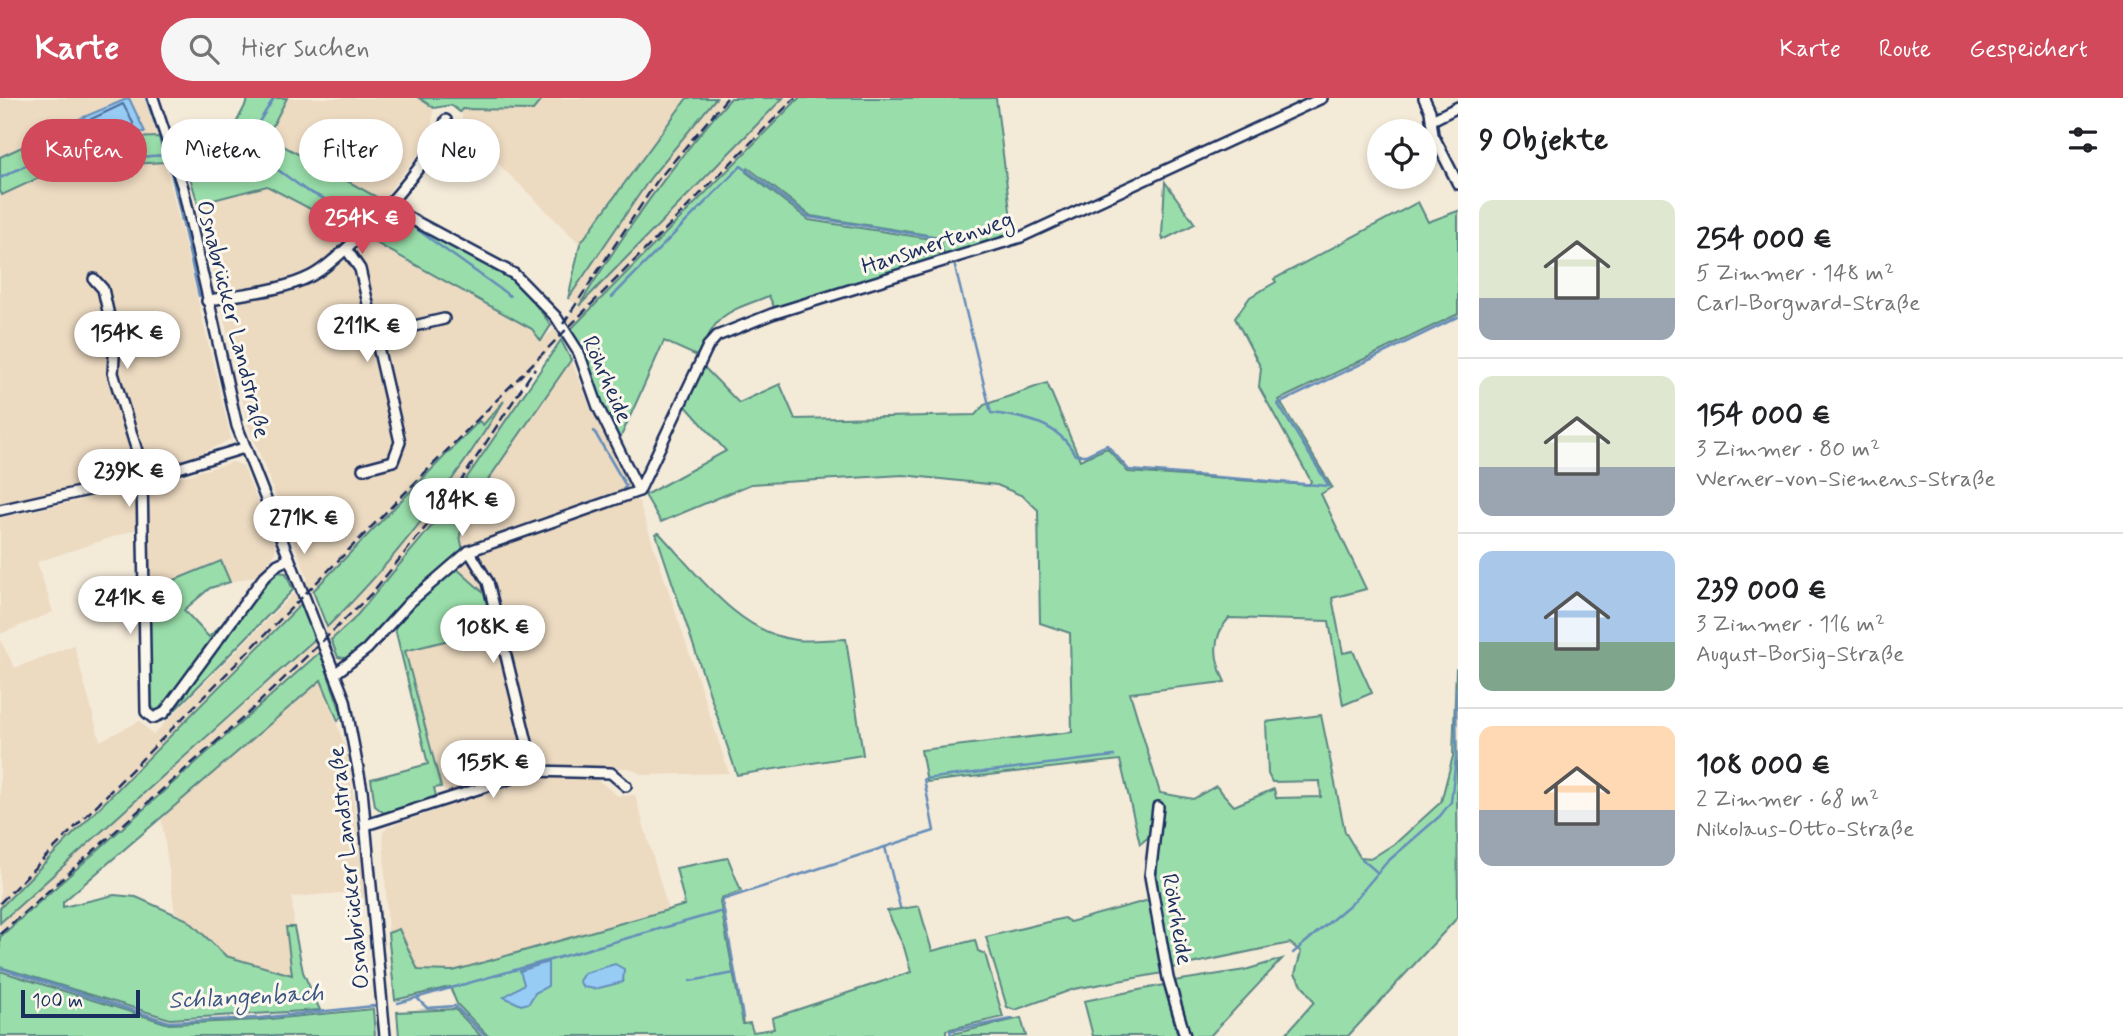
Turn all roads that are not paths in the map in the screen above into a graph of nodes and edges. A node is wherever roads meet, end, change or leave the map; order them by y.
1 (153, 98) edge
2 (1322, 98) edge
3 (1424, 98) edge
4 (1458, 107) edge
5 (1432, 119) edge
6 (1434, 119) edge
7 (1437, 143) edge
8 (417, 168) edge
9 (1458, 184) edge
10 (387, 206) junction
11 (347, 250) junction
12 (94, 279) dead end
13 (207, 301) junction
14 (444, 319) dead end
15 (376, 335) junction
16 (244, 448) junction
17 (363, 469) dead end
18 (144, 478) junction
19 (639, 491) junction
20 (0, 510) edge
21 (469, 551) junction
22 (289, 559) junction
23 (336, 673) junction
24 (534, 771) junction
25 (626, 786) dead end
26 (1158, 807) dead end
27 (366, 825) junction
28 (385, 1036) edge
29 (1185, 1036) edge

1 - 13 street, Osnabrücker Landstraße
2 - 19 street, Hansmertenweg
3 - 5 street
4 - 6 street
7 - 9 street
8 - 10 street
10 - 11 street
10 - 19 street, Röhrheide
11 - 13 street
11 - 15 street
12 - 18 street
13 - 16 street, Osnabrücker Landstraße
14 - 15 street
15 - 17 street
16 - 18 street
16 - 22 street, Osnabrücker Landstraße
18 - 20 street
18 - 22 street
19 - 21 street
21 - 23 street
21 - 24 street
22 - 23 street, Osnabrücker Landstraße
23 - 27 street, Osnabrücker Landstraße
24 - 25 street
24 - 27 street
26 - 29 street, Röhrheide
27 - 28 street, Osnabrücker Landstraße

